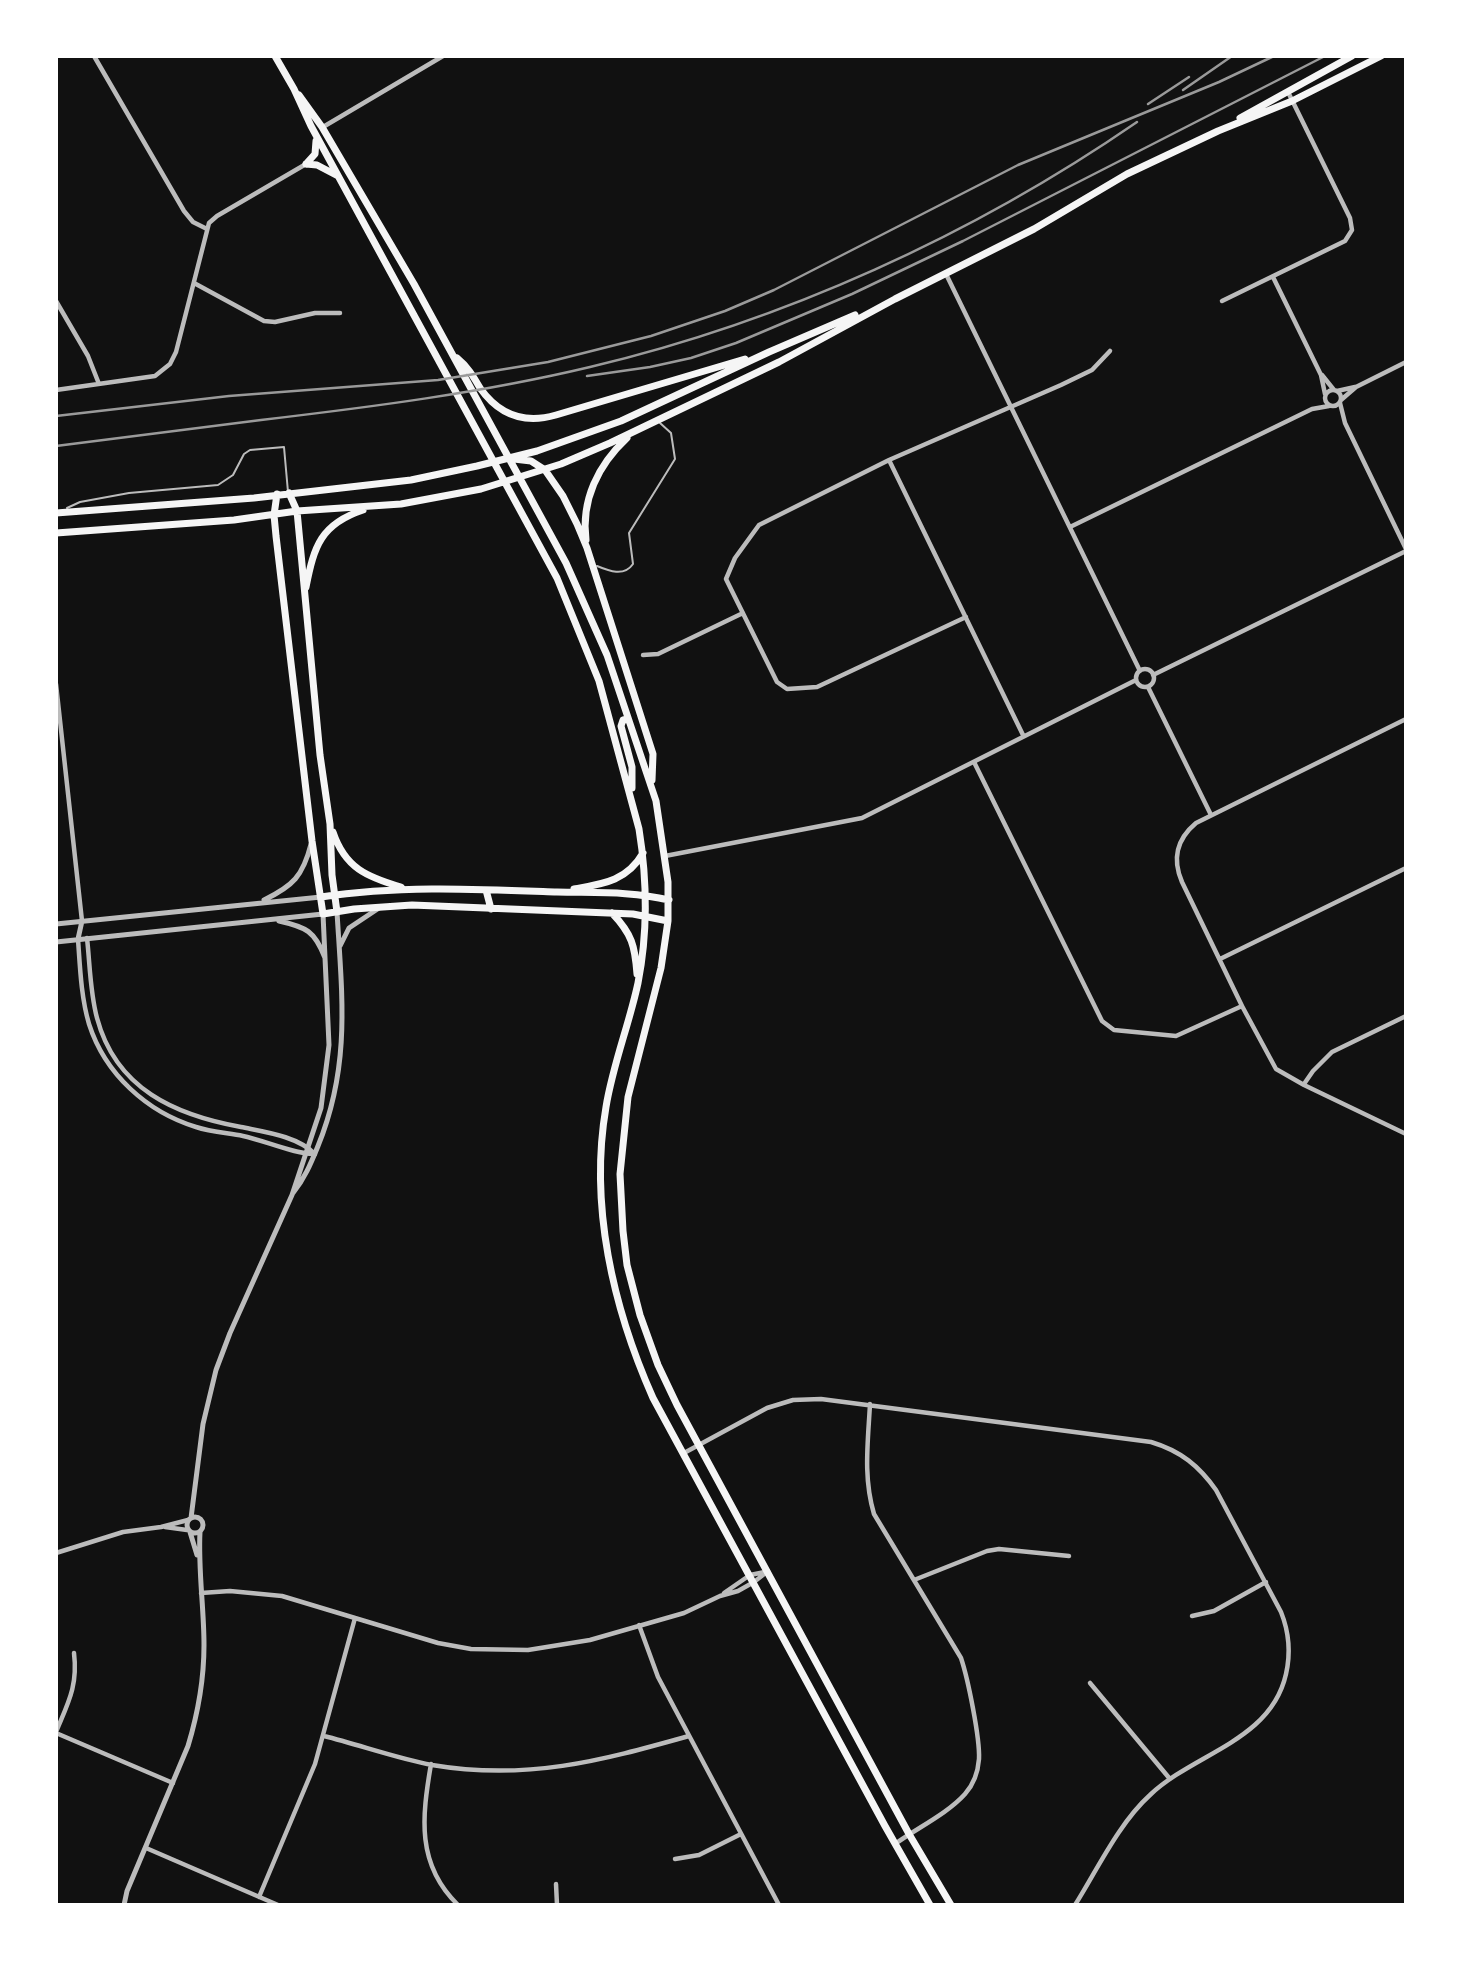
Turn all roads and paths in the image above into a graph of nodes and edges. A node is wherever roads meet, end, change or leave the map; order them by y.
1 (94, 56) edge
2 (275, 56) edge
3 (443, 56) edge
4 (1352, 56) edge
5 (1381, 56) edge
6 (294, 89) junction
7 (1287, 90) junction
8 (1293, 101) junction
9 (322, 127) junction
10 (1218, 131) junction
11 (315, 134) junction
12 (306, 164) junction
13 (341, 179) junction
14 (207, 229) junction
15 (946, 274) junction
16 (1273, 277) junction
17 (194, 283) junction
18 (895, 299) junction
19 (56, 301) edge
20 (1222, 301) dead end
21 (340, 313) dead end
22 (1110, 351) dead end
23 (769, 352) junction
24 (454, 355) junction
25 (1406, 362) edge
26 (1321, 375) junction
27 (99, 384) junction
28 (1356, 387) junction
29 (56, 390) edge
30 (1336, 390) junction
31 (1325, 396) junction
32 (1341, 401) junction
33 (1011, 406) junction
34 (1330, 406) junction
35 (1312, 409) junction
36 (657, 421) junction
37 (1345, 423) junction
38 (632, 433) junction
39 (502, 459) junction
40 (889, 460) junction
41 (545, 470) junction
42 (289, 493) junction
43 (277, 494) junction
44 (374, 507) junction
45 (297, 511) junction
46 (56, 513) edge
47 (274, 515) junction
48 (1070, 527) junction
49 (56, 533) edge
50 (587, 548) junction
51 (1406, 550) edge
52 (593, 565) junction
53 (304, 597) junction
54 (743, 613) junction
55 (966, 617) junction
56 (643, 655) dead end
57 (1140, 671) junction
58 (1153, 675) junction
59 (1136, 680) junction
60 (56, 684) edge
61 (1148, 687) junction
62 (628, 719) junction
63 (1406, 719) edge
64 (1023, 735) junction
65 (974, 762) junction
66 (631, 795) junction
67 (656, 801) junction
68 (1211, 815) junction
69 (330, 824) junction
70 (312, 841) junction
71 (643, 853) junction
72 (665, 856) junction
73 (1406, 868) edge
74 (407, 889) junction
75 (491, 890) junction
76 (559, 892) junction
77 (645, 894) junction
78 (334, 895) junction
79 (321, 897) junction
80 (669, 900) junction
81 (258, 903) junction
82 (382, 906) junction
83 (491, 909) junction
84 (337, 912) junction
85 (612, 913) junction
86 (323, 914) junction
87 (645, 915) junction
88 (275, 920) junction
89 (82, 921) junction
90 (668, 921) junction
91 (56, 924) edge
92 (87, 938) junction
93 (78, 939) junction
94 (56, 942) edge
95 (339, 947) junction
96 (1220, 959) junction
97 (327, 964) junction
98 (637, 986) junction
99 (1242, 1006) junction
100 (1406, 1016) edge
101 (342, 1044) junction
102 (329, 1045) junction
103 (1304, 1084) junction
104 (1406, 1134) edge
105 (308, 1147) junction
106 (315, 1154) junction
107 (305, 1155) junction
108 (292, 1195) junction
109 (640, 1315) junction
110 (623, 1320) junction
111 (870, 1404) junction
112 (699, 1445) junction
113 (684, 1454) junction
114 (196, 1494) junction
115 (199, 1518) junction
116 (189, 1519) junction
117 (161, 1527) junction
118 (189, 1531) junction
119 (200, 1532) junction
120 (56, 1553) edge
121 (1069, 1556) dead end
122 (199, 1561) junction
123 (768, 1571) junction
124 (752, 1579) junction
125 (914, 1580) junction
126 (1266, 1582) junction
127 (201, 1593) junction
128 (1192, 1616) dead end
129 (355, 1618) junction
130 (639, 1625) junction
131 (75, 1653) dead end
132 (1090, 1683) dead end
133 (56, 1732) edge
134 (324, 1735) junction
135 (689, 1737) junction
136 (431, 1764) junction
137 (1170, 1779) junction
138 (173, 1783) junction
139 (741, 1834) junction
140 (909, 1834) junction
141 (895, 1844) junction
142 (146, 1849) junction
143 (675, 1858) dead end
144 (556, 1884) dead end
145 (127, 1891) junction
146 (259, 1897) junction
147 (117, 1905) edge
148 (124, 1905) edge
149 (278, 1905) edge
150 (458, 1905) edge
151 (557, 1905) edge
152 (779, 1905) edge
153 (930, 1905) edge
154 (951, 1905) edge
155 (1075, 1905) edge

1 - 14 street
2 - 6 main road
3 - 9 street
4 - 7 main road
5 - 8 main road
6 - 9 main road
6 - 11 main road
7 - 8 street
7 - 10 main road
8 - 10 main road
8 - 16 street
9 - 24 main road
10 - 15 main road
11 - 12 main road
11 - 13 main road
12 - 13 main road
12 - 14 street
13 - 66 main road
14 - 17 street
15 - 18 main road
15 - 33 street
16 - 20 street
16 - 26 street
17 - 21 street
17 - 27 street
18 - 23 main road
18 - 36 main road
19 - 27 street
22 - 33 street
23 - 24 main road
23 - 39 main road
24 - 62 main road
25 - 28 street
26 - 30 street
26 - 31 street
27 - 29 street
28 - 30 street
28 - 32 street
30 - 31 street
30 - 32 street
31 - 34 street
31 - 35 street
32 - 34 street
32 - 37 street
33 - 40 street
33 - 48 street
34 - 35 street
34 - 37 street
35 - 48 street
36 - 38 main road
36 - 52 lane
37 - 51 street
38 - 41 main road
38 - 50 main road
39 - 41 main road
39 - 42 main road
40 - 54 street
40 - 55 street
41 - 44 main road
41 - 50 main road
42 - 43 main road
42 - 45 main road
42 - 46 lane
43 - 46 main road
43 - 47 main road
44 - 45 main road
44 - 53 main road
45 - 47 main road
45 - 53 main road
47 - 49 main road
47 - 70 main road
48 - 57 street
50 - 52 main road
51 - 58 street
52 - 67 main road
53 - 69 main road
54 - 55 street
54 - 56 street
55 - 64 street
57 - 58 street
57 - 59 street
58 - 61 street
59 - 61 street
59 - 64 street
60 - 89 street
61 - 68 street
62 - 66 main road
62 - 67 main road
63 - 68 street
64 - 65 street
65 - 72 street
65 - 99 street
66 - 71 main road
67 - 72 main road
68 - 96 street
69 - 74 main road
69 - 78 main road
70 - 79 main road
70 - 81 street
71 - 76 main road
71 - 77 main road
72 - 80 main road
73 - 96 street
74 - 75 main road
74 - 78 main road
75 - 76 main road
75 - 83 main road
76 - 77 main road
77 - 80 main road
77 - 87 main road
78 - 79 main road
78 - 84 main road
79 - 81 street
79 - 86 main road
80 - 90 main road
81 - 89 street
82 - 83 main road
82 - 84 main road
82 - 95 street
83 - 85 main road
84 - 86 main road
84 - 95 street
85 - 87 main road
85 - 98 main road
86 - 88 street
86 - 97 street
87 - 90 main road
87 - 98 main road
88 - 92 street
88 - 97 street
89 - 91 street
89 - 92 street
89 - 93 street
90 - 109 main road
92 - 93 street
92 - 105 street
93 - 94 street
93 - 107 street
95 - 101 street
96 - 99 street
97 - 102 street
98 - 110 main road
99 - 103 street
100 - 103 street
101 - 102 street
101 - 106 street
102 - 105 street
103 - 104 street
105 - 106 street
105 - 107 street
106 - 107 street
106 - 108 street
107 - 108 street
108 - 114 street
109 - 110 main road
109 - 112 main road
110 - 113 main road
111 - 112 street
111 - 125 street
111 - 126 street
112 - 113 street
112 - 123 main road
113 - 124 main road
114 - 115 street
114 - 116 street
115 - 116 street
115 - 119 street
116 - 117 street
116 - 118 street
117 - 118 street
117 - 120 street
118 - 119 street
118 - 122 street
119 - 122 street
121 - 125 street
122 - 127 street
123 - 124 street
123 - 140 main road
124 - 130 street
124 - 141 main road
125 - 140 street
126 - 128 street
126 - 137 street
127 - 129 street
127 - 138 street
129 - 130 street
129 - 134 street
130 - 135 street
131 - 133 street
132 - 137 street
133 - 138 street
134 - 136 street
134 - 146 street
135 - 136 street
135 - 139 street
136 - 150 street
137 - 155 street
138 - 142 street
139 - 143 street
139 - 152 street
140 - 141 street
140 - 154 main road
141 - 153 main road
142 - 145 street
142 - 146 street
144 - 151 street
145 - 147 street
145 - 148 street
146 - 149 street

